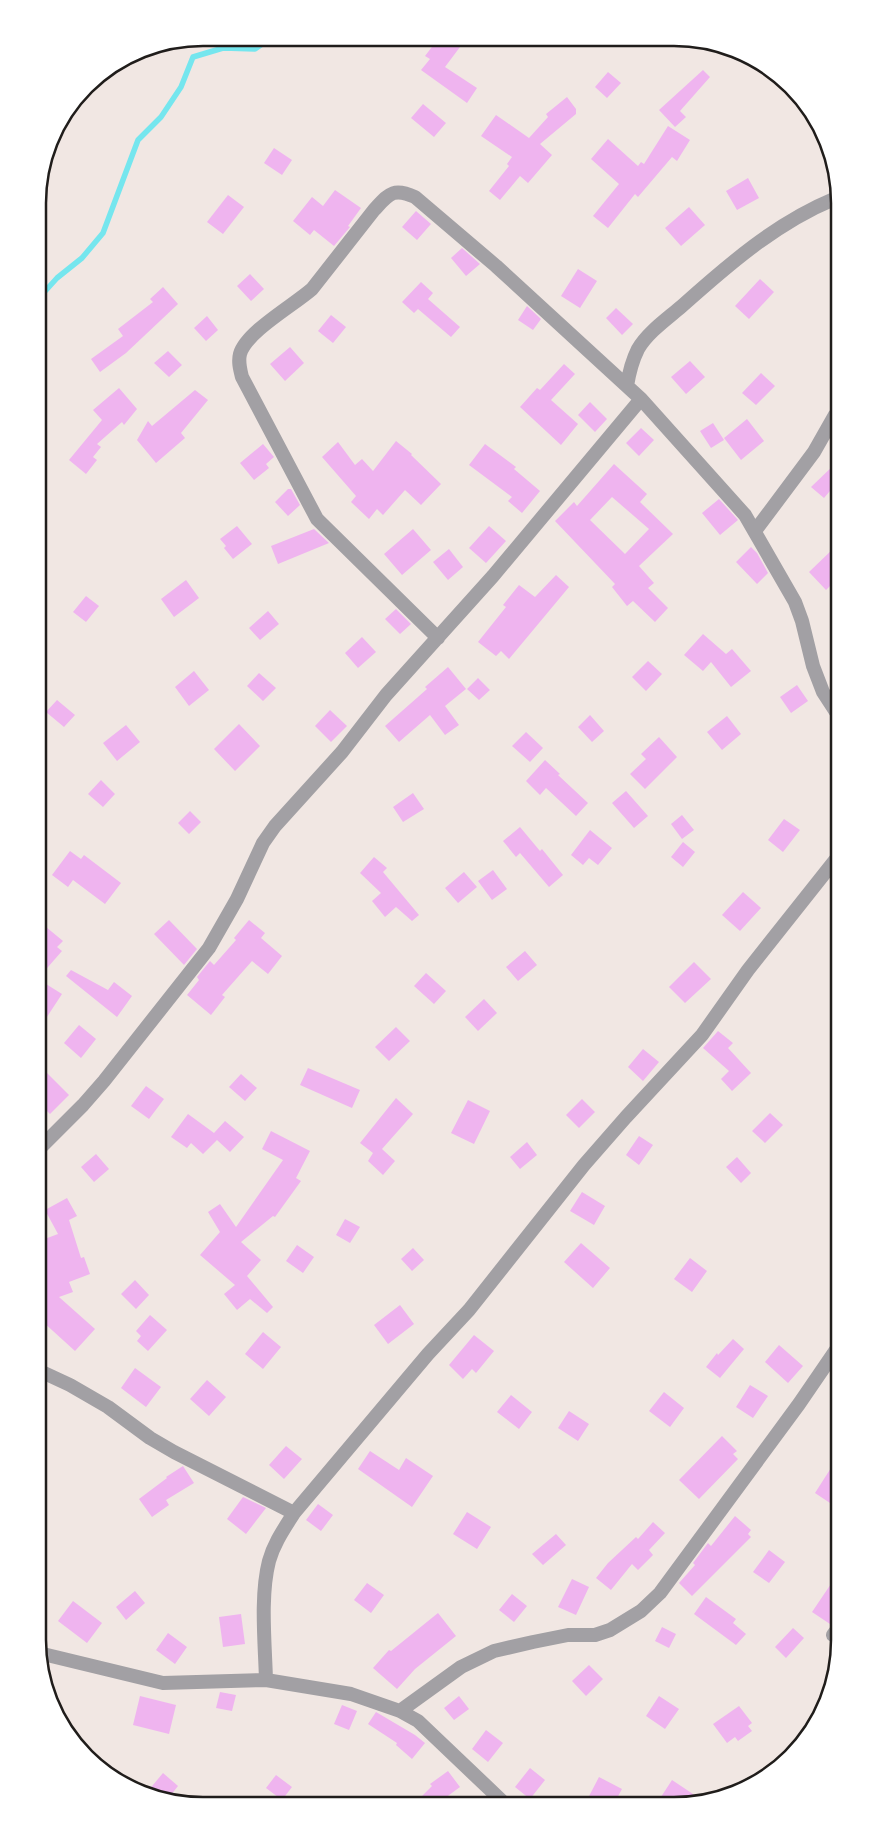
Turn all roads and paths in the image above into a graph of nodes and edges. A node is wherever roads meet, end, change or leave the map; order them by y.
1 (831, 200) edge
2 (627, 386) junction
3 (641, 399) junction
4 (831, 422) edge
5 (755, 531) junction
6 (438, 638) junction
7 (831, 704) edge
8 (831, 866) edge
9 (46, 1142) edge
10 (830, 1358) edge
11 (46, 1374) edge
12 (294, 1514) junction
13 (48, 1655) edge
14 (266, 1680) junction
15 (400, 1711) junction
16 (498, 1797) edge

1 - 2 street
2 - 3 street
2 - 6 street
3 - 5 street
3 - 6 street
4 - 5 street
5 - 7 street
6 - 9 street
8 - 12 street
10 - 15 street
11 - 12 street
12 - 14 street
13 - 14 street
14 - 15 street
15 - 16 street

